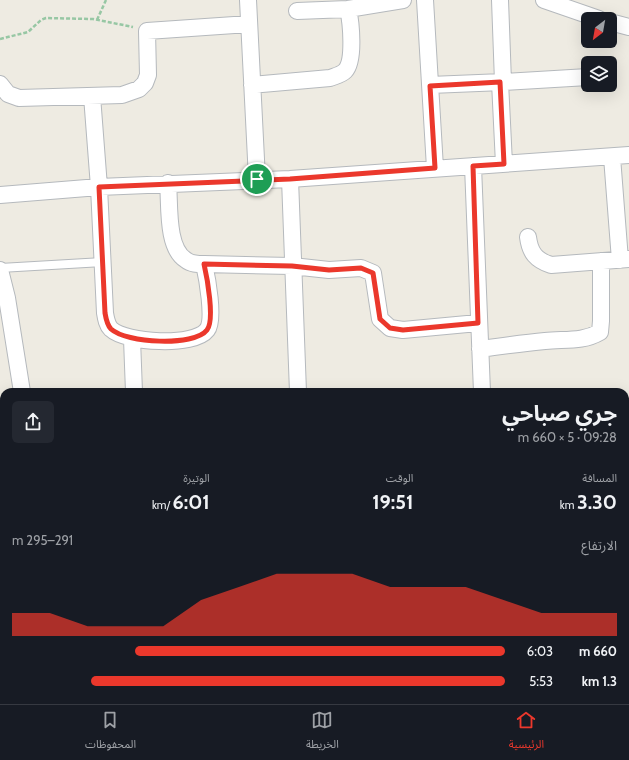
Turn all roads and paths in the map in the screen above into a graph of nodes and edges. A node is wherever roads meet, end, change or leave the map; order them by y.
1 (106, 0) edge
2 (248, 0) edge
3 (403, 0) edge
4 (425, 0) edge
5 (500, 0) edge
6 (544, 0) edge
7 (348, 9) junction
8 (297, 11) dead end
9 (581, 13) edge
10 (97, 20) junction
11 (249, 24) junction
12 (617, 24) edge
13 (629, 27) edge
14 (147, 31) junction
15 (0, 39) edge
16 (581, 77) edge
17 (502, 82) junction
18 (0, 84) edge
19 (252, 85) junction
20 (430, 86) junction
21 (92, 96) junction
22 (629, 155) edge
23 (612, 157) junction
24 (504, 164) junction
25 (473, 166) junction
26 (435, 168) junction
27 (257, 179) junction
28 (290, 179) junction
29 (168, 183) junction
30 (99, 187) junction
31 (0, 195) edge
32 (528, 237) dead end
33 (624, 259) edge
34 (601, 261) junction
35 (103, 262) junction
36 (204, 264) junction
37 (292, 266) junction
38 (0, 269) edge
39 (5, 320) edge
40 (478, 323) junction
41 (132, 339) junction
42 (480, 349) junction
43 (21, 388) edge
44 (134, 388) edge
45 (298, 388) edge
46 (482, 388) edge

1 - 10 path
2 - 11 street
3 - 7 street
4 - 20 street
5 - 17 street
6 - 9 street
7 - 8 street
7 - 19 street
10 - 14 path
10 - 15 path
11 - 14 street
11 - 19 street
12 - 13 street
14 - 21 street
16 - 17 street
17 - 20 street
17 - 24 street
18 - 21 street
19 - 27 street
20 - 26 street
21 - 30 street
22 - 23 street
23 - 24 street
23 - 33 street
24 - 25 street
25 - 26 street
25 - 40 street
26 - 28 street
27 - 28 street
27 - 29 street
28 - 37 street
29 - 30 street
29 - 36 street
30 - 31 street
30 - 35 street
32 - 34 street
33 - 34 street
34 - 42 street
35 - 38 lane
35 - 41 street
36 - 37 street
36 - 41 street
37 - 40 street
37 - 45 street
38 - 39 street
39 - 43 street
40 - 42 street
41 - 44 street
42 - 46 street

